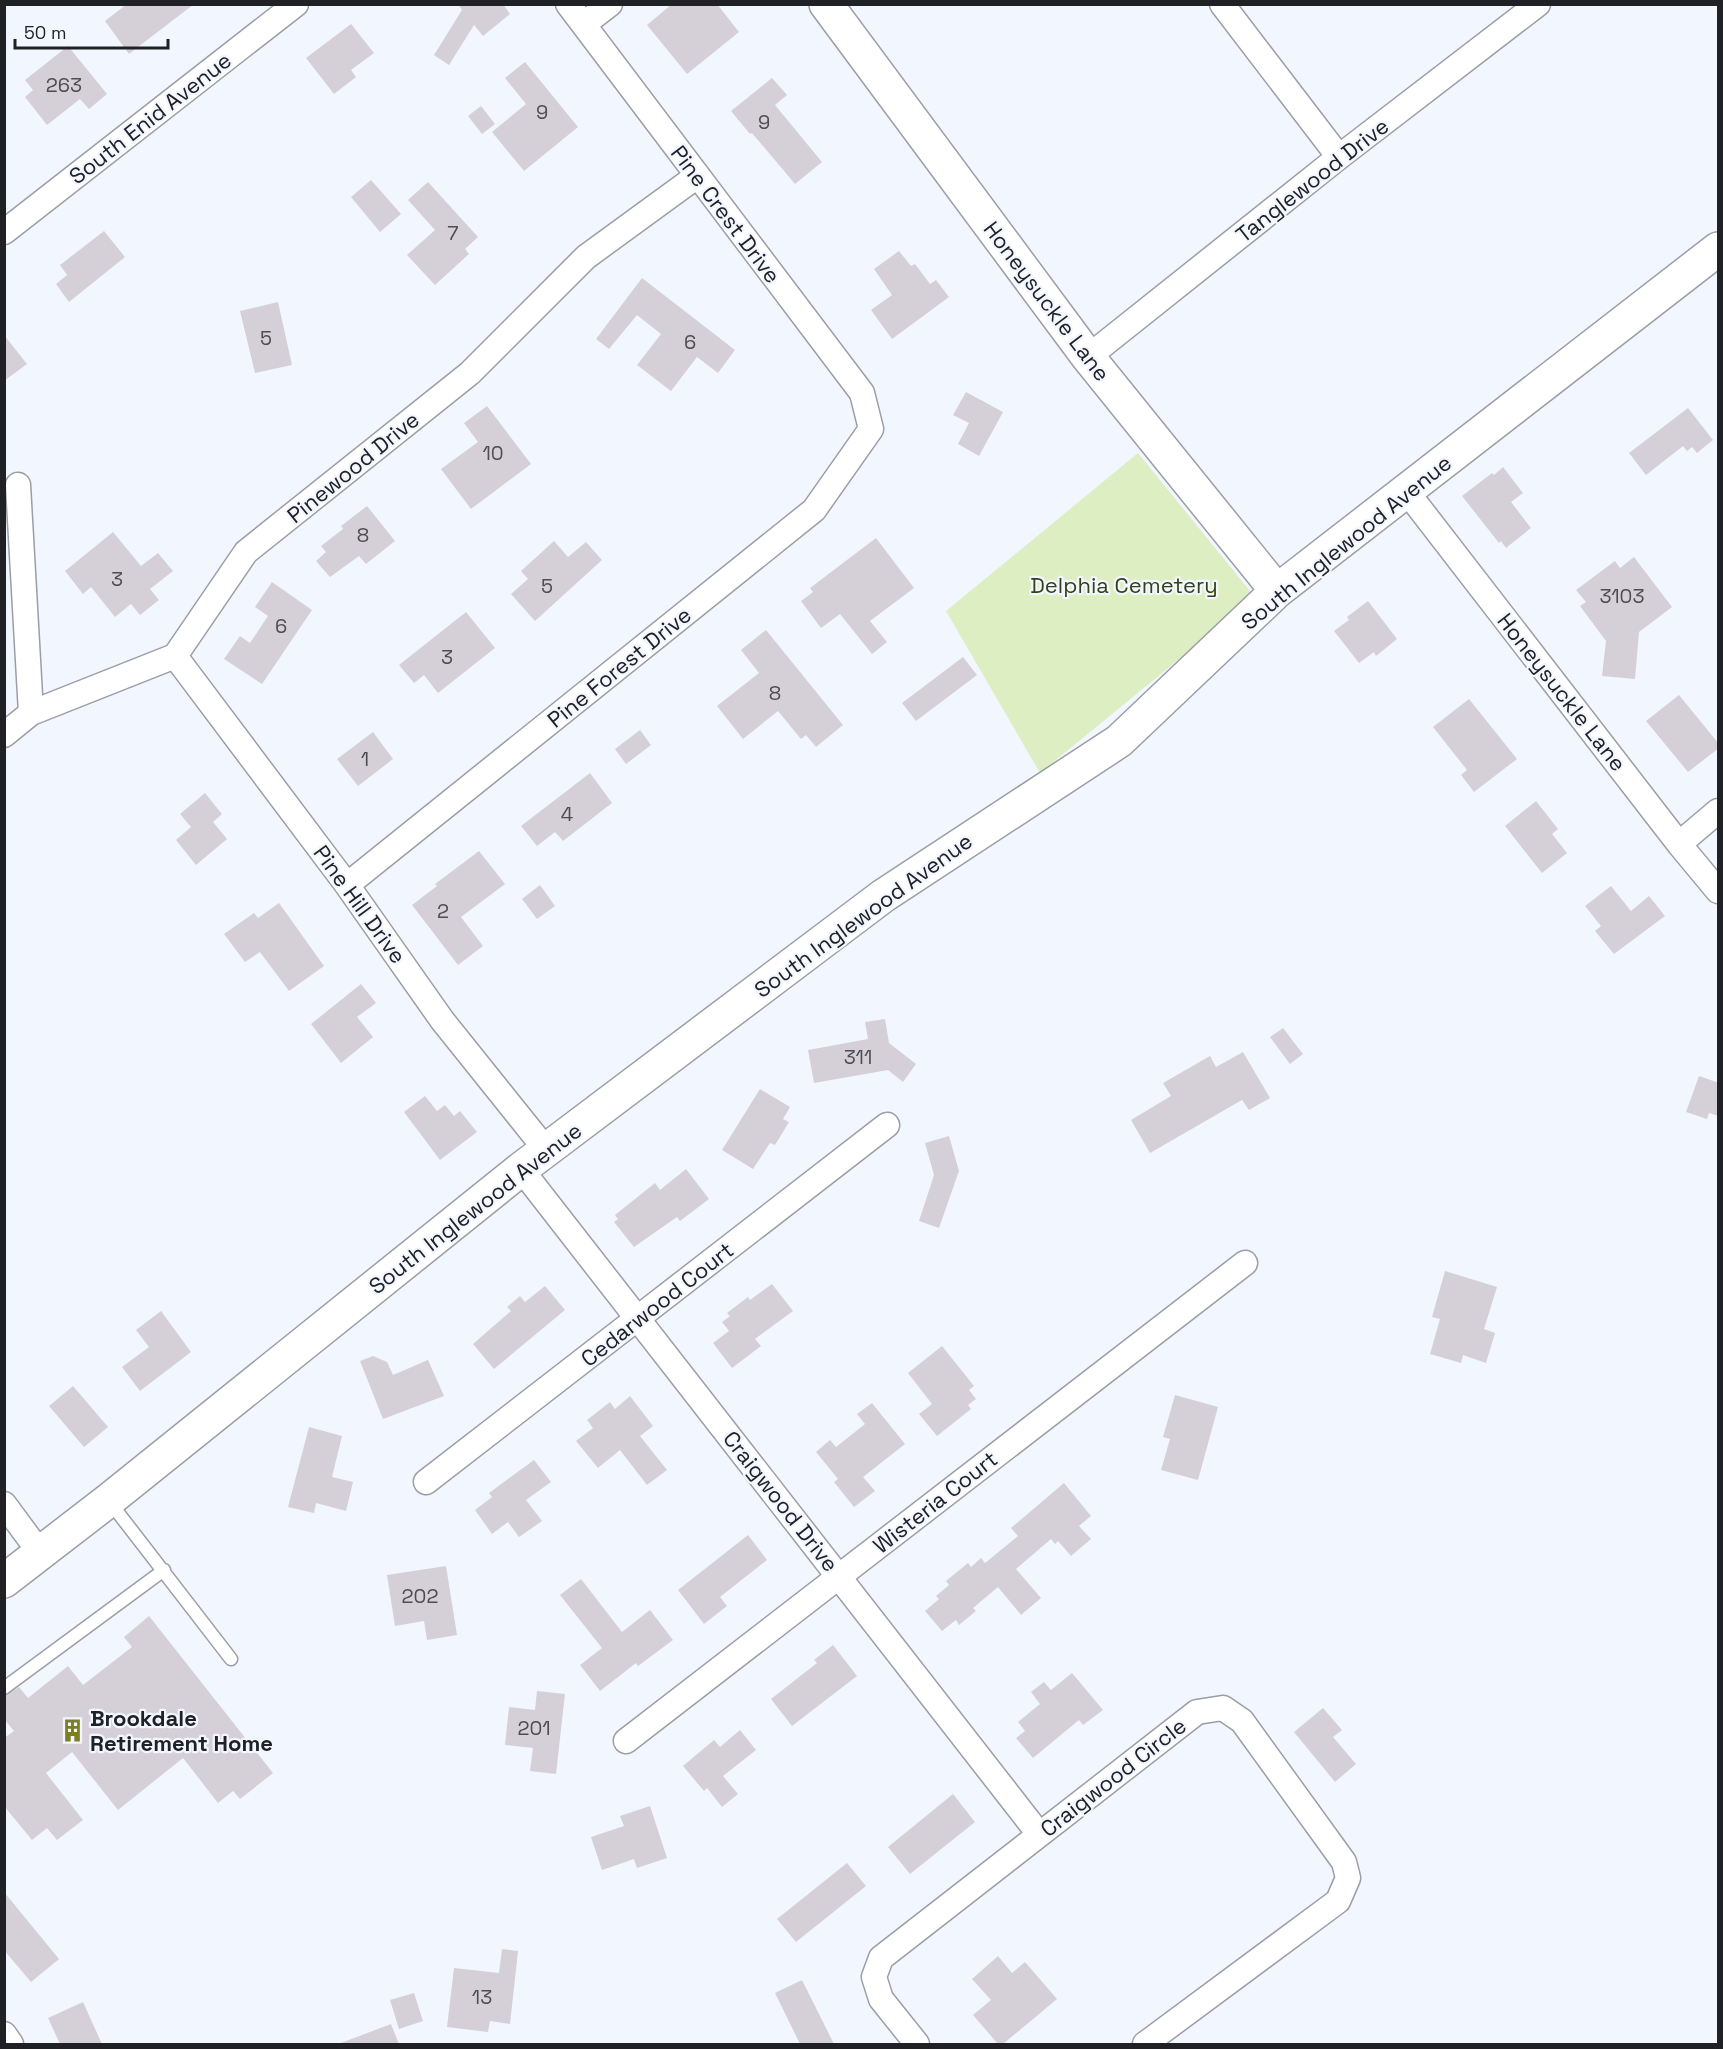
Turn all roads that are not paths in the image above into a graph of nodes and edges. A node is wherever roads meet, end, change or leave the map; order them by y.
1 (296, 4) edge
2 (568, 4) edge
3 (610, 4) edge
4 (826, 4) edge
5 (1222, 4) edge
6 (1538, 4) edge
7 (584, 24) junction
8 (1339, 157) junction
9 (697, 176) junction
10 (4, 232) edge
11 (1719, 249) edge
12 (1088, 357) junction
13 (871, 429) joint
14 (18, 485) dead end
15 (1407, 492) junction
16 (1277, 591) junction
17 (175, 656) junction
18 (31, 713) junction
19 (4, 735) edge
20 (1719, 812) edge
21 (1679, 844) junction
22 (347, 885) junction
23 (1719, 891) edge
24 (887, 1125) dead end
25 (547, 1151) junction
26 (521, 1169) junction
27 (1245, 1263) dead end
28 (638, 1319) junction
29 (426, 1482) dead end
30 (109, 1500) junction
31 (4, 1504) edge
32 (41, 1554) junction
33 (164, 1570) junction
34 (839, 1576) junction
35 (4, 1581) edge
36 (231, 1659) dead end
37 (4, 1688) edge
38 (626, 1741) dead end
39 (1039, 1834) junction
40 (4, 2034) edge
41 (11, 2044) edge
42 (917, 2044) edge
43 (1145, 2044) edge

1 - 10 street, South Enid Avenue
2 - 7 street, Pine Crest Drive
3 - 7 street
4 - 12 street, Honeysuckle Lane
5 - 8 street
6 - 8 street, Tanglewood Drive
7 - 9 street, Pine Crest Drive
8 - 12 street, Tanglewood Drive
9 - 13 street, Pine Crest Drive
9 - 17 street, Pinewood Drive
11 - 15 street, South Inglewood Avenue
12 - 16 street, Honeysuckle Lane
13 - 22 street, Pine Forest Drive
14 - 18 street
15 - 16 street, South Inglewood Avenue
15 - 21 street, Honeysuckle Lane
16 - 25 street, South Inglewood Avenue
17 - 18 street
17 - 22 street, Pine Hill Drive
18 - 19 street
20 - 21 street
21 - 23 street, Honeysuckle Lane
22 - 25 street, Pine Hill Drive
24 - 28 street, Cedarwood Court
25 - 26 street, South Inglewood Avenue
26 - 28 street, Craigwood Drive
26 - 30 street, South Inglewood Avenue
27 - 34 street, Wisteria Court
28 - 29 street, Cedarwood Court
28 - 34 street, Craigwood Drive
30 - 32 street, South Inglewood Avenue
30 - 33 lane
31 - 32 street
32 - 35 street, South Inglewood Avenue
33 - 36 lane
33 - 37 lane
34 - 38 street, Wisteria Court
34 - 39 street, Craigwood Drive
39 - 42 street, Craigwood Circle
39 - 43 street, Craigwood Circle
40 - 41 street

